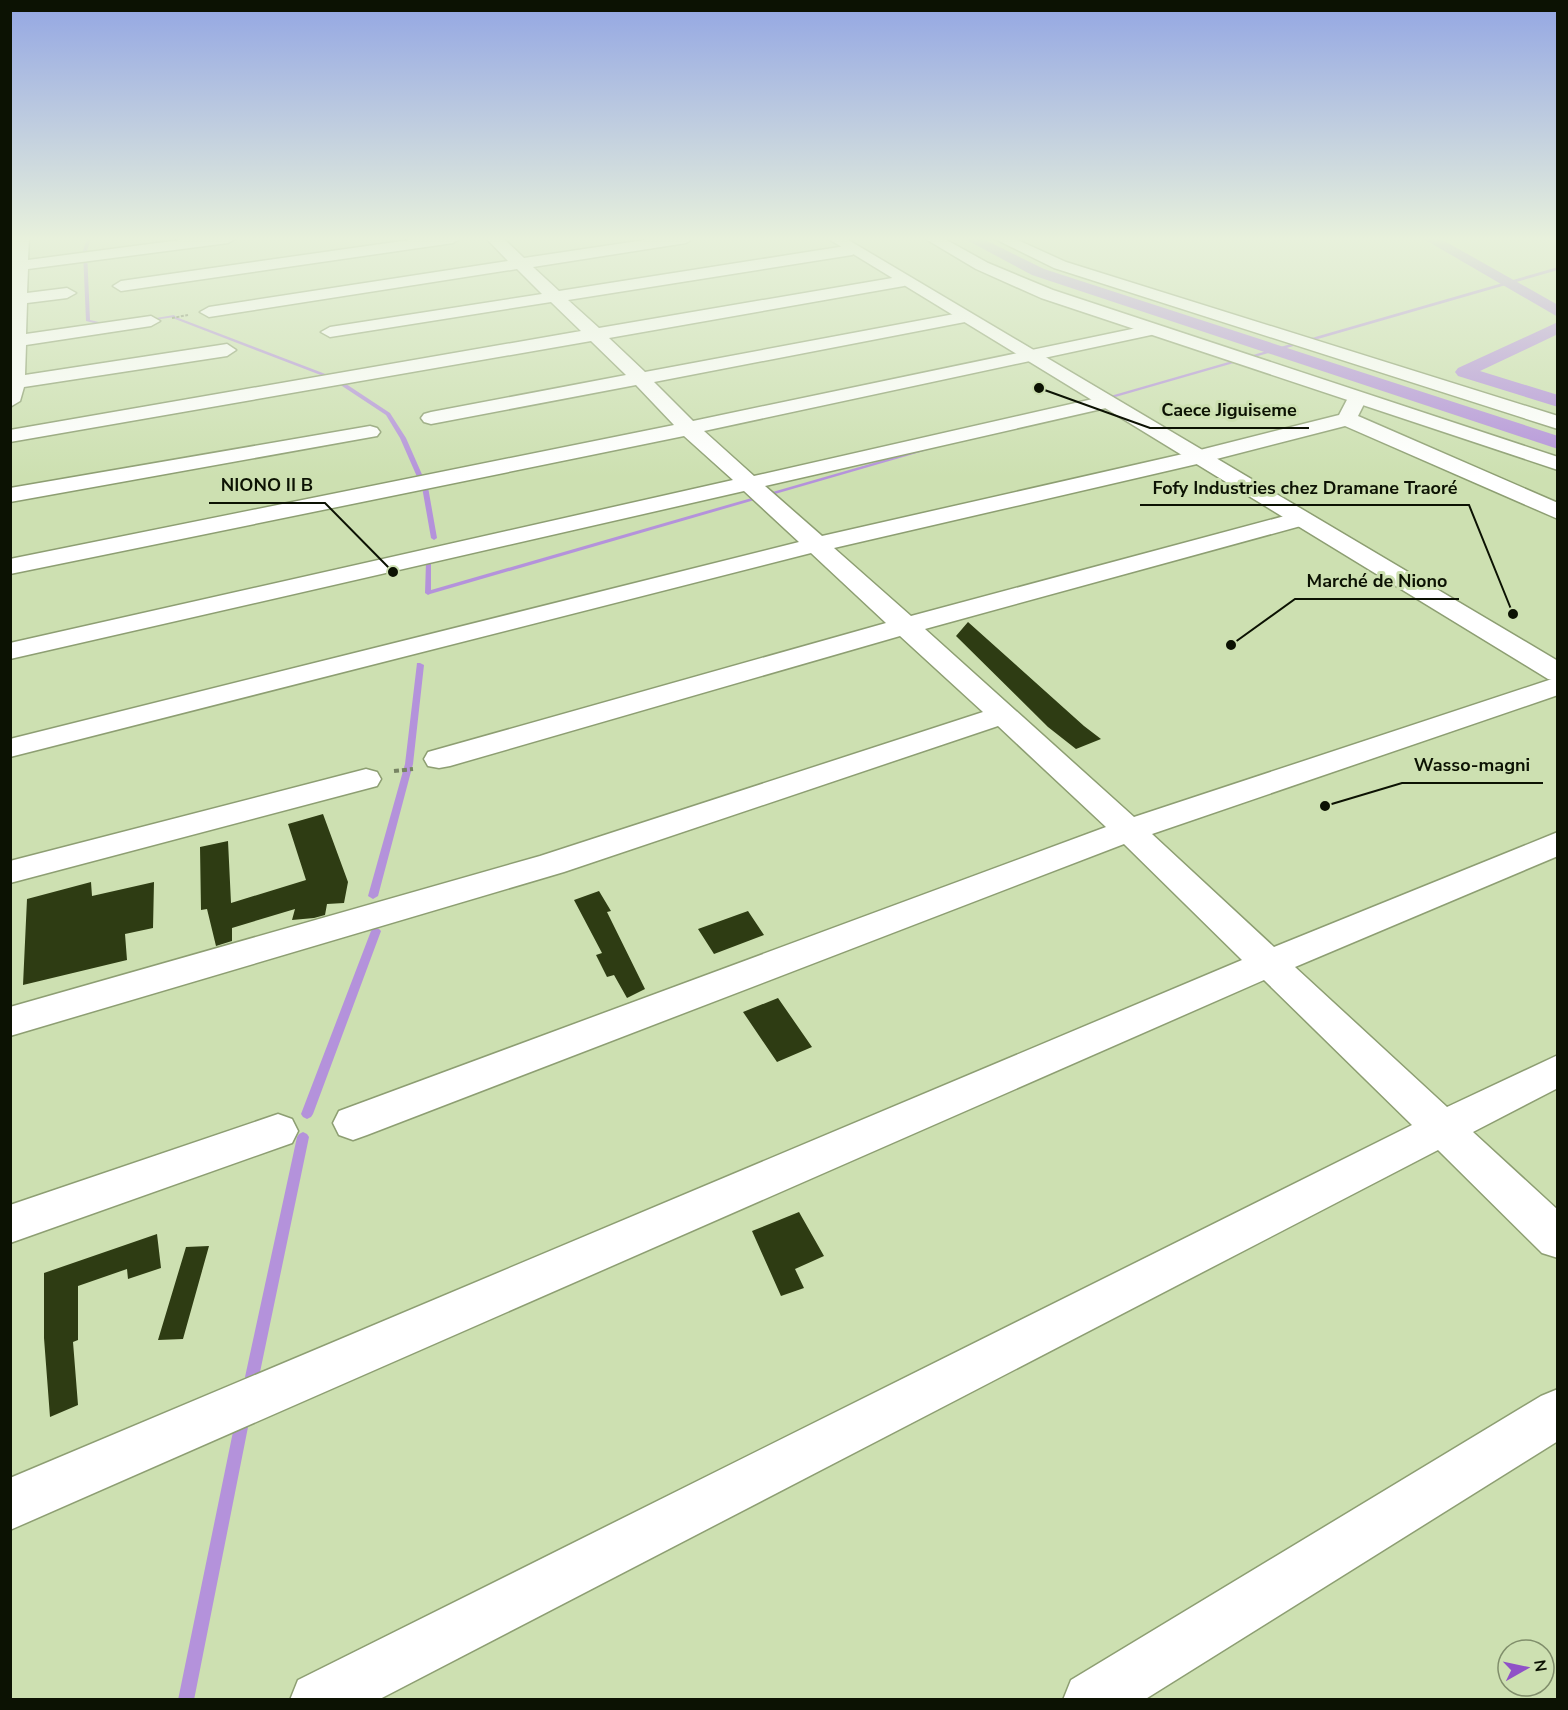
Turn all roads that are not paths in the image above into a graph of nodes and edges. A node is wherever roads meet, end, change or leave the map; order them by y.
1 (14, 318) edge
2 (420, 318) edge
3 (575, 318) edge
4 (688, 318) edge
5 (961, 318) edge
6 (966, 318) edge
7 (1116, 318) edge
8 (1226, 318) edge
9 (151, 321) road end
10 (1151, 330) junction
11 (330, 332) dead end
12 (593, 334) junction
13 (13, 341) edge
14 (226, 350) dead end
15 (1031, 356) junction
16 (639, 377) junction
17 (12, 389) edge
18 (1106, 402) junction
19 (1352, 409) junction
20 (431, 418) dead end
21 (1557, 423) edge
22 (687, 427) junction
23 (370, 432) dead end
24 (10, 436) edge
25 (1197, 457) junction
26 (1557, 464) edge
27 (747, 482) junction
28 (10, 495) edge
29 (1557, 512) edge
30 (1300, 519) junction
31 (816, 545) junction
32 (10, 567) edge
33 (905, 626) junction
34 (10, 651) edge
35 (1557, 673) edge
36 (1557, 685) edge
37 (1003, 715) junction
38 (10, 748) edge
39 (428, 764) road end
40 (381, 775) road end
41 (1129, 830) junction
42 (1557, 843) edge
43 (10, 872) edge
44 (1269, 963) junction
45 (10, 1022) edge
46 (1557, 1070) edge
47 (353, 1123) dead end
48 (1442, 1129) junction
49 (278, 1131) dead end
50 (10, 1224) edge
51 (1557, 1239) edge
52 (1557, 1413) edge
53 (10, 1504) edge
54 (318, 1700) edge
55 (1091, 1700) edge

1 - 13 street
2 - 11 street
3 - 12 street
4 - 12 street
5 - 16 street
6 - 15 street
7 - 10 street
8 - 21 street
9 - 13 street
10 - 15 street
10 - 19 street
12 - 16 street
12 - 24 street
13 - 17 street
14 - 17 street
15 - 18 street
15 - 22 street
16 - 20 street
16 - 22 street
18 - 25 street
18 - 27 street
19 - 25 street
19 - 26 street
19 - 29 street
22 - 27 street
22 - 32 street
23 - 28 street
25 - 30 street
25 - 31 street
27 - 31 street
27 - 34 street
30 - 33 street
30 - 35 street
31 - 33 street
31 - 38 street
33 - 37 street
33 - 39 street
36 - 41 street
37 - 41 street
37 - 45 street
40 - 43 street
41 - 44 street
41 - 47 street
42 - 44 street
44 - 48 street
44 - 53 street
46 - 48 street
48 - 51 street
48 - 54 street
49 - 50 street
52 - 55 street

